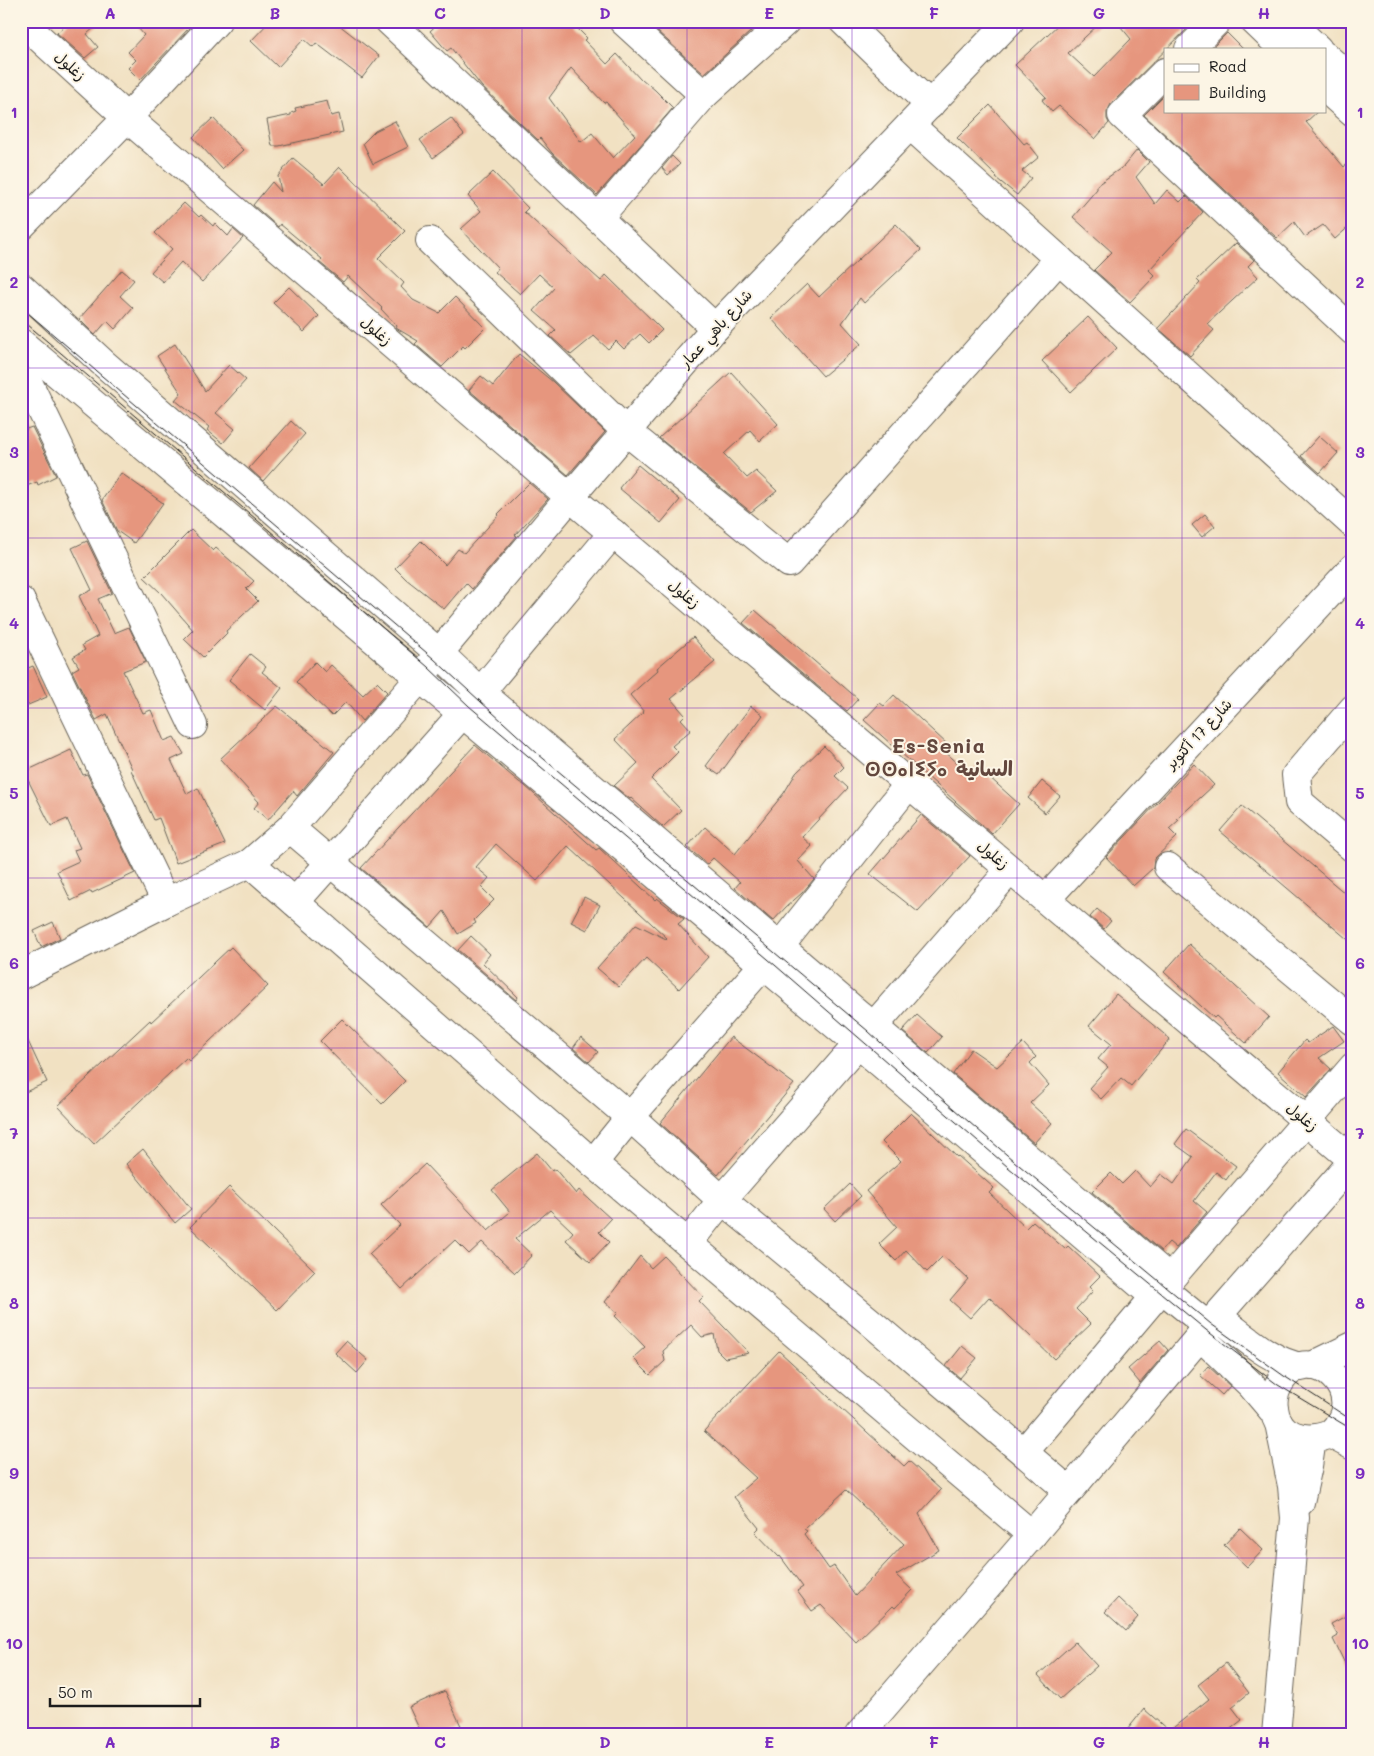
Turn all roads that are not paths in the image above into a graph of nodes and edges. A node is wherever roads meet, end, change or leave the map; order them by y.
1 (21, 21) edge
2 (217, 21) edge
3 (623, 21) edge
4 (786, 21) edge
5 (843, 21) edge
6 (1010, 21) edge
7 (1217, 21) edge
8 (1254, 21) edge
9 (1288, 21) edge
10 (393, 22) edge
11 (1190, 48) edge
12 (1282, 48) edge
13 (1317, 48) edge
14 (1326, 57) edge
15 (1164, 73) edge
16 (1353, 82) edge
17 (1326, 89) edge
18 (704, 95) junction
19 (930, 105) junction
20 (1353, 113) edge
21 (128, 118) junction
22 (910, 125) junction
23 (598, 218) junction
24 (22, 224) edge
25 (430, 241) dead end
26 (1059, 259) junction
27 (21, 287) edge
28 (715, 328) junction
29 (1353, 331) edge
30 (21, 343) edge
31 (32, 377) edge
32 (626, 431) junction
33 (570, 497) junction
34 (1353, 524) edge
35 (612, 533) junction
36 (1353, 568) edge
37 (21, 601) edge
38 (439, 653) junction
39 (420, 678) junction
40 (480, 692) junction
41 (1353, 709) edge
42 (463, 713) junction
43 (193, 725) dead end
44 (909, 784) junction
45 (290, 828) junction
46 (1353, 848) edge
47 (250, 863) junction
48 (330, 863) junction
49 (1168, 867) dead end
50 (1010, 870) junction
51 (1046, 900) junction
52 (166, 902) junction
53 (295, 902) junction
54 (771, 955) junction
55 (21, 974) edge
56 (1353, 1021) edge
57 (865, 1034) junction
58 (1353, 1067) edge
59 (630, 1117) junction
60 (1306, 1120) junction
61 (1353, 1160) edge
62 (593, 1163) junction
63 (722, 1200) junction
64 (688, 1243) junction
65 (1162, 1288) junction
66 (1209, 1327) junction
67 (1353, 1346) edge
68 (1307, 1366) junction
69 (1349, 1390) edge
70 (1277, 1417) junction
71 (1331, 1440) edge
72 (1024, 1452) junction
73 (1068, 1491) junction
74 (1295, 1518) junction
75 (1032, 1535) junction
76 (859, 1735) edge
77 (1276, 1735) edge

1 - 21 main road, زغلول
2 - 21 main road
3 - 18 main road
4 - 18 main road
5 - 19 main road
6 - 19 main road, شارع باهي عمار
7 - 11 main road
8 - 12 main road
9 - 13 main road
10 - 23 main road
14 - 16 main road
15 - 29 main road
17 - 20 main road
18 - 23 main road
19 - 22 main road, شارع باهي عمار
21 - 24 main road
21 - 33 main road, زغلول
22 - 26 main road
22 - 28 main road, شارع باهي عمار
23 - 28 main road
25 - 32 main road
26 - 32 main road
26 - 34 main road
27 - 38 main road
28 - 32 main road, شارع باهي عمار
30 - 31 main road
31 - 39 main road
31 - 43 main road
32 - 33 main road, شارع باهي عمار
33 - 35 main road, زغلول
33 - 38 main road, شارع باهي عمار
35 - 40 main road
35 - 44 main road, زغلول
36 - 51 main road, شارع 17 أكتوبر
37 - 52 main road
38 - 39 main road, شارع باهي عمار
38 - 40 main road
39 - 42 main road
39 - 45 main road, شارع باهي عمار
40 - 42 main road
40 - 54 main road
41 - 46 main road
42 - 48 main road
42 - 54 main road
44 - 50 main road, زغلول
44 - 54 main road
45 - 47 main road, شارع باهي عمار
45 - 48 main road
47 - 52 main road, شارع باهي عمار
47 - 53 main road
48 - 53 main road
48 - 59 main road
49 - 56 main road
50 - 51 main road, زغلول
50 - 57 main road
51 - 60 main road, زغلول
52 - 55 main road, شارع باهي عمار
53 - 62 main road
54 - 57 main road
54 - 59 main road
57 - 63 main road
57 - 65 main road
58 - 60 main road
59 - 62 main road
59 - 63 main road
60 - 61 main road, زغلول
60 - 65 main road
61 - 66 main road
62 - 64 main road
63 - 64 main road
63 - 72 main road
64 - 75 main road
65 - 66 main road
65 - 72 main road
66 - 68 main road
66 - 70 main road
66 - 73 main road
67 - 68 main road
68 - 69 main road
68 - 70 main road
69 - 71 main road
70 - 71 main road
70 - 74 main road
71 - 74 main road
72 - 73 main road
73 - 75 main road
74 - 77 main road
75 - 76 main road

